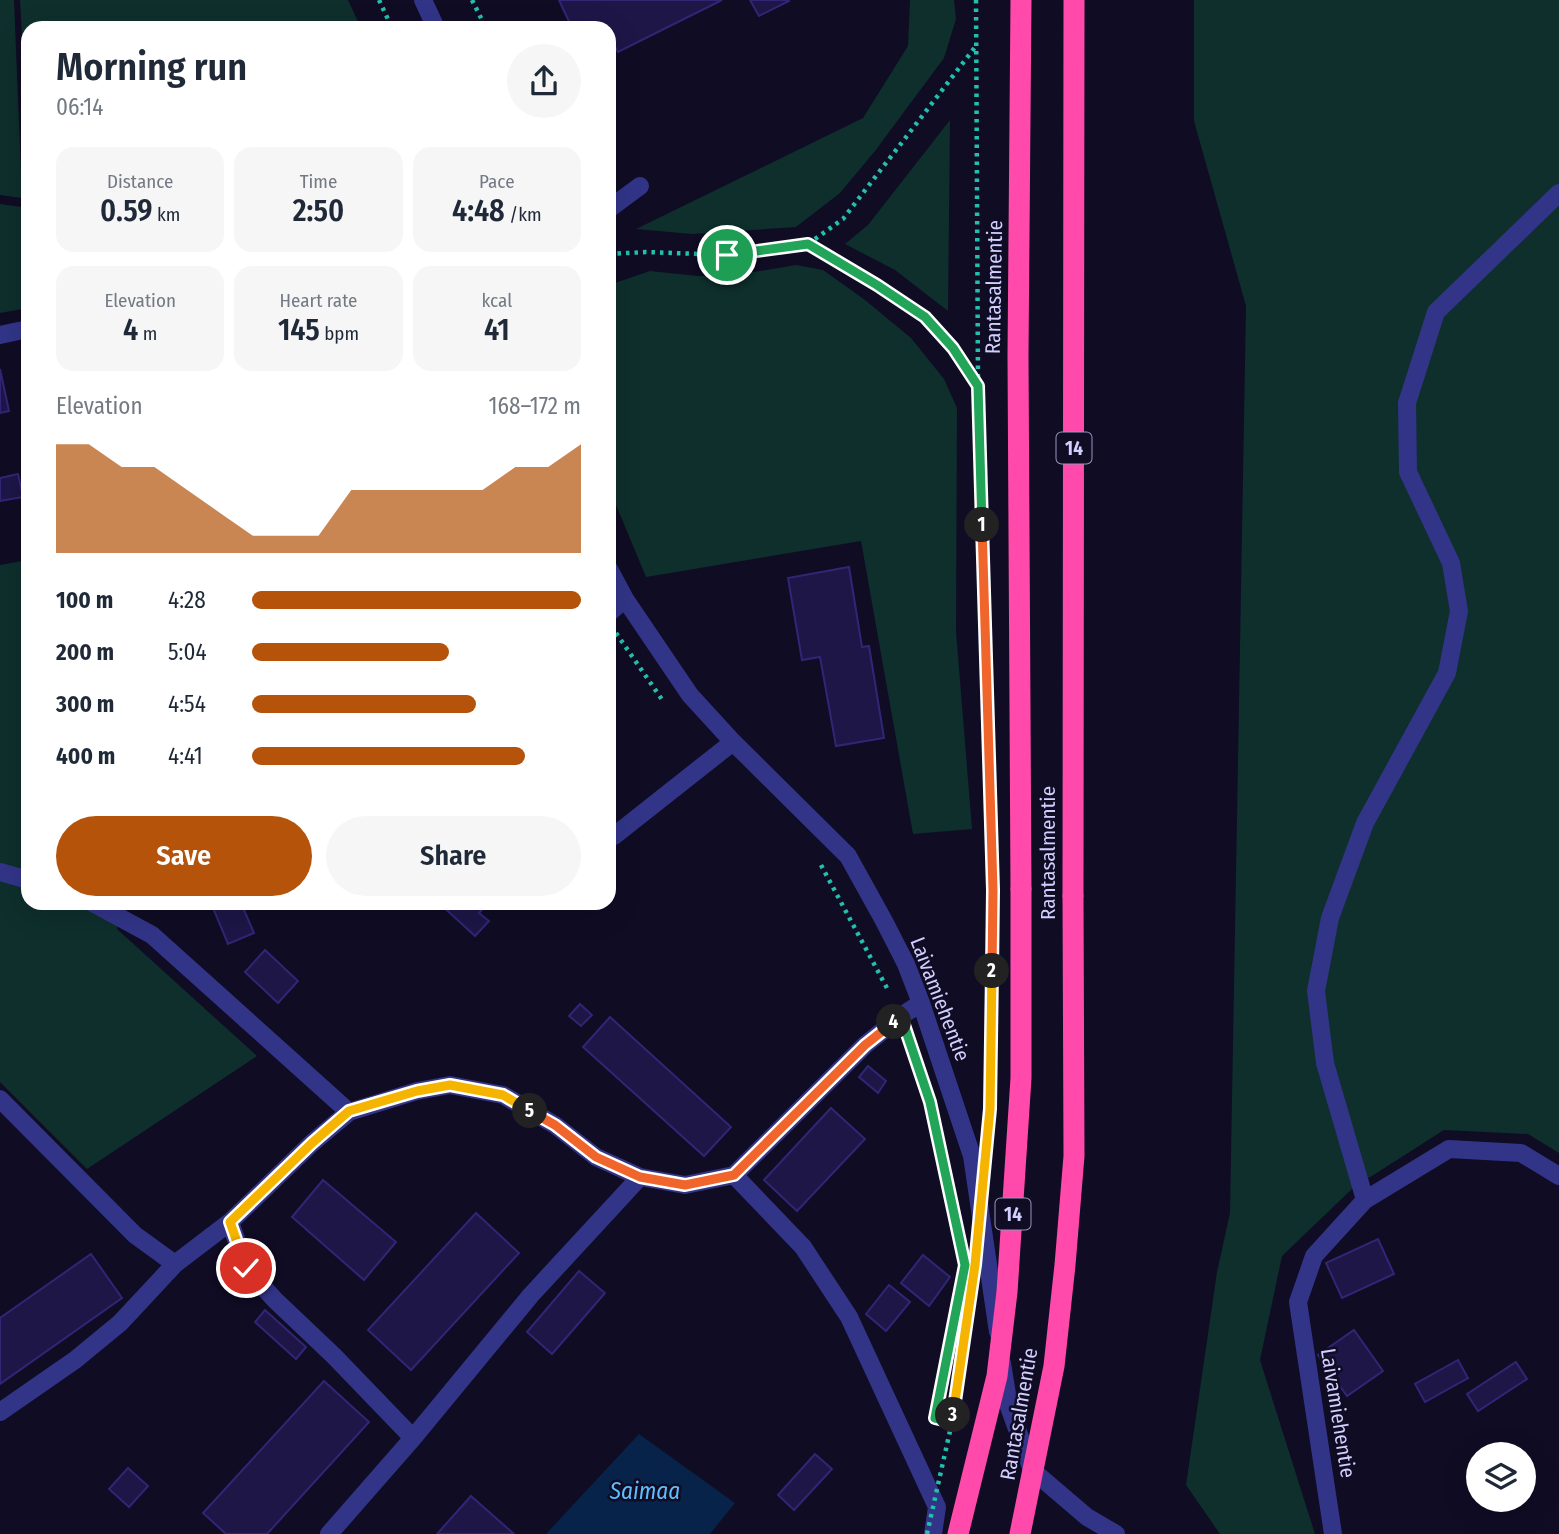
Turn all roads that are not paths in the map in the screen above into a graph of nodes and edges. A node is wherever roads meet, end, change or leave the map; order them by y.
1 (423, 0) edge
2 (1021, 0) edge
3 (1074, 0) edge
4 (433, 21) edge
5 (640, 186) dead end
6 (1559, 193) edge
7 (616, 204) edge
8 (21, 330) edge
9 (0, 335) edge
10 (616, 582) edge
11 (625, 599) junction
12 (616, 607) edge
13 (733, 742) junction
14 (616, 834) edge
15 (0, 872) edge
16 (21, 878) edge
17 (106, 910) edge
18 (921, 1003) junction
19 (0, 1099) edge
20 (349, 1111) junction
21 (734, 1175) junction
22 (1559, 1176) edge
23 (640, 1177) junction
24 (1365, 1200) junction
25 (230, 1222) junction
26 (176, 1264) junction
27 (0, 1412) edge
28 (413, 1438) junction
29 (329, 1534) edge
30 (933, 1534) edge
31 (958, 1534) edge
32 (1020, 1534) edge
33 (1116, 1534) edge
34 (1334, 1534) edge

1 - 4 street
2 - 31 highway, Rantasalmentie / 14, bridge
3 - 32 highway, Rantasalmentie / 14, bridge
5 - 7 street
6 - 24 street
8 - 9 street
10 - 11 street, Laivamiehentie
11 - 12 street
11 - 13 street, Laivamiehentie
13 - 14 street
13 - 18 street, Laivamiehentie
15 - 16 street
17 - 20 street
18 - 21 street
18 - 33 street, Laivamiehentie
19 - 26 street
20 - 23 street
20 - 25 street
21 - 23 street
21 - 30 street
22 - 24 street, Laivamiehentie
23 - 28 street
24 - 34 street, Laivamiehentie
25 - 26 street
25 - 28 street
26 - 27 street
28 - 29 street

